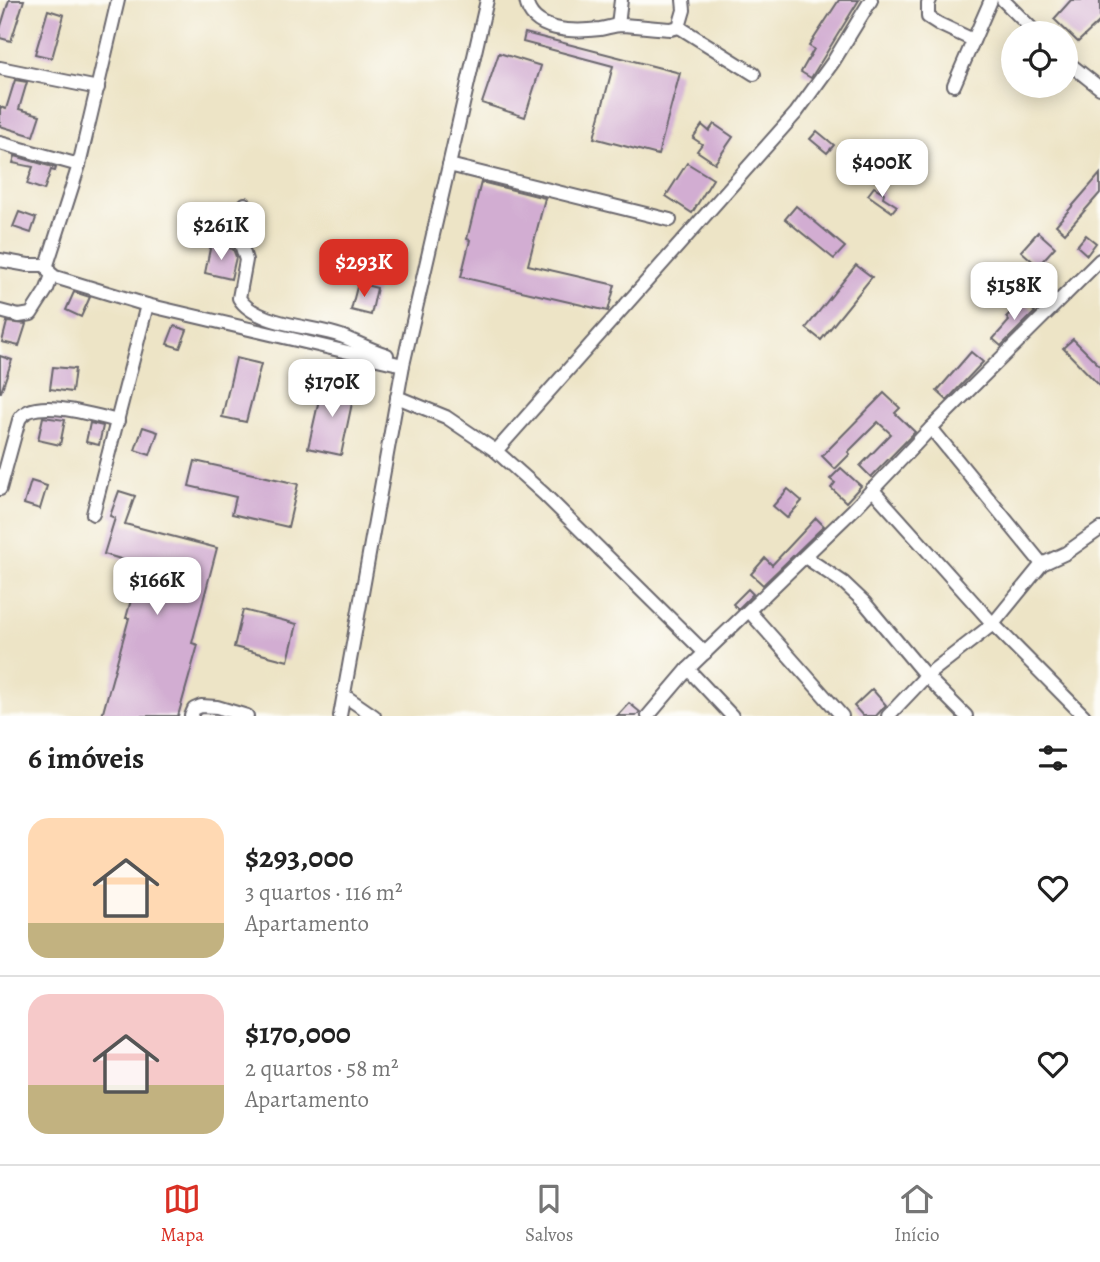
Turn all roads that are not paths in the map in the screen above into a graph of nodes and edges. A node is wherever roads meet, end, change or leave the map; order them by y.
1 (118, 0) edge
2 (487, 0) edge
3 (526, 0) edge
4 (621, 0) edge
5 (683, 0) edge
6 (871, 0) edge
7 (930, 0) edge
8 (991, 0) edge
9 (1003, 0) edge
10 (1024, 21) edge
11 (618, 25) junction
12 (679, 27) junction
13 (973, 40) junction
14 (0, 68) edge
15 (1078, 71) edge
16 (754, 74) dead end
17 (954, 85) dead end
18 (98, 88) junction
19 (1100, 88) edge
20 (0, 143) edge
21 (79, 164) junction
22 (449, 165) junction
23 (245, 204) dead end
24 (670, 220) dead end
25 (0, 260) edge
26 (1100, 260) edge
27 (49, 270) junction
28 (147, 305) junction
29 (0, 311) edge
30 (404, 362) junction
31 (397, 397) junction
32 (118, 421) junction
33 (931, 428) junction
34 (6, 446) edge
35 (496, 451) junction
36 (0, 489) edge
37 (872, 489) junction
38 (93, 514) dead end
39 (1100, 529) edge
40 (805, 557) junction
41 (1042, 564) junction
42 (749, 611) junction
43 (993, 624) junction
44 (705, 653) junction
45 (688, 669) junction
46 (926, 676) junction
47 (345, 696) junction
48 (191, 716) edge
49 (247, 716) edge
50 (341, 716) edge
51 (374, 716) edge
52 (648, 716) edge
53 (732, 716) edge
54 (842, 716) edge
55 (888, 716) edge
56 (966, 716) edge
57 (1084, 716) edge

1 - 18 street
2 - 22 street
3 - 11 street
4 - 11 street
5 - 12 street
6 - 35 street
7 - 13 street
8 - 13 street
9 - 10 street
11 - 12 street
12 - 16 street
13 - 17 street
14 - 18 street
15 - 19 street
18 - 21 street
20 - 21 street
21 - 27 street
22 - 24 street
22 - 30 street
23 - 30 street
25 - 27 street
26 - 33 street
27 - 28 street
27 - 29 street
28 - 30 street
28 - 32 street
30 - 31 street
31 - 35 street
31 - 47 street
32 - 34 street
32 - 38 street
33 - 37 street
33 - 41 street
34 - 36 street
35 - 44 street
37 - 40 street
37 - 43 street
39 - 41 street
40 - 42 street
40 - 46 street
41 - 43 street
42 - 44 street
42 - 54 street
43 - 46 street
43 - 57 street
44 - 45 street
45 - 52 street
45 - 53 street
46 - 55 street
46 - 56 street
47 - 50 street
47 - 51 street
48 - 49 street

